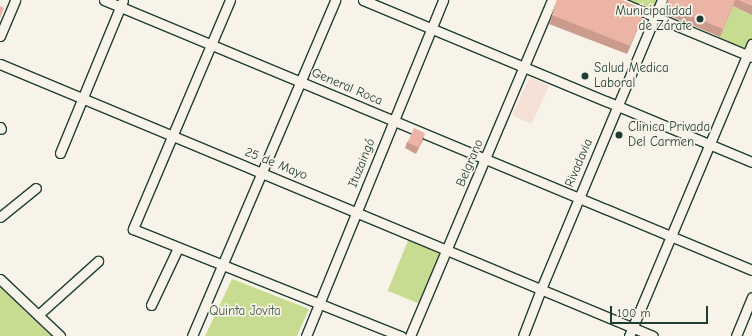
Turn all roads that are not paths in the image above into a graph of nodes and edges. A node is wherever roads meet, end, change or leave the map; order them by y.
1 (15, 0) edge
2 (104, 0) edge
3 (230, 0) edge
4 (335, 0) edge
5 (363, 0) edge
6 (443, 0) edge
7 (552, 0) edge
8 (615, 0) edge
9 (662, 0) edge
10 (121, 3) edge
11 (655, 16) junction
12 (431, 28) junction
13 (0, 36) edge
14 (211, 44) junction
15 (752, 44) edge
16 (750, 56) edge
17 (0, 64) edge
18 (524, 67) junction
19 (300, 81) junction
20 (82, 98) junction
21 (617, 106) junction
22 (394, 120) junction
23 (172, 137) junction
24 (710, 144) junction
25 (60, 153) dead end
26 (486, 159) junction
27 (752, 162) edge
28 (263, 172) junction
29 (36, 188) dead end
30 (579, 198) junction
31 (356, 212) junction
32 (0, 217) edge
33 (672, 235) junction
34 (178, 248) junction
35 (448, 250) junction
36 (98, 261) dead end
37 (221, 266) junction
38 (752, 270) edge
39 (0, 279) edge
40 (541, 289) junction
41 (752, 297) edge
42 (318, 304) junction
43 (151, 305) dead end
44 (38, 315) junction
45 (631, 332) edge
46 (193, 334) edge
47 (60, 336) edge
48 (306, 336) edge
49 (401, 336) edge
50 (410, 336) edge
51 (523, 336) edge
52 (653, 336) edge
53 (736, 336) edge

1 - 13 street
2 - 10 street, General Roca
3 - 14 street
4 - 19 street
5 - 12 street
6 - 12 street, Ituzaingó
7 - 18 street, Belgrano
8 - 11 street
9 - 11 street, Rivadavia
10 - 14 street, General Roca
10 - 20 street
11 - 16 street
11 - 21 street, Rivadavia
12 - 18 street
12 - 22 street, Ituzaingó
14 - 19 street, General Roca
14 - 23 street
15 - 16 street
16 - 24 street
17 - 20 street, 25 de Mayo
18 - 21 street
18 - 26 street, Belgrano
19 - 22 street, General Roca
19 - 28 street
20 - 23 street, 25 de Mayo
20 - 25 street
21 - 24 street
21 - 30 street, Rivadavia
22 - 26 street, General Roca
22 - 31 street, Ituzaingó
23 - 28 street, 25 de Mayo
23 - 34 street
24 - 27 street
24 - 33 street
26 - 30 street, General Roca
26 - 35 street, Belgrano
28 - 31 street, 25 de Mayo
28 - 37 street
29 - 32 street
30 - 33 street, General Roca
30 - 40 street, Rivadavia
31 - 35 street, 25 de Mayo
31 - 42 street, Ituzaingó
33 - 38 street, General Roca
33 - 45 street
34 - 37 street
34 - 43 street
35 - 40 street, 25 de Mayo
35 - 50 street, Belgrano
36 - 44 street
37 - 42 street
37 - 46 street
39 - 44 street
40 - 45 street, 25 de Mayo
40 - 51 street, Rivadavia
41 - 53 street
42 - 48 street, Ituzaingó
42 - 49 street
44 - 47 street
45 - 52 street, 25 de Mayo

